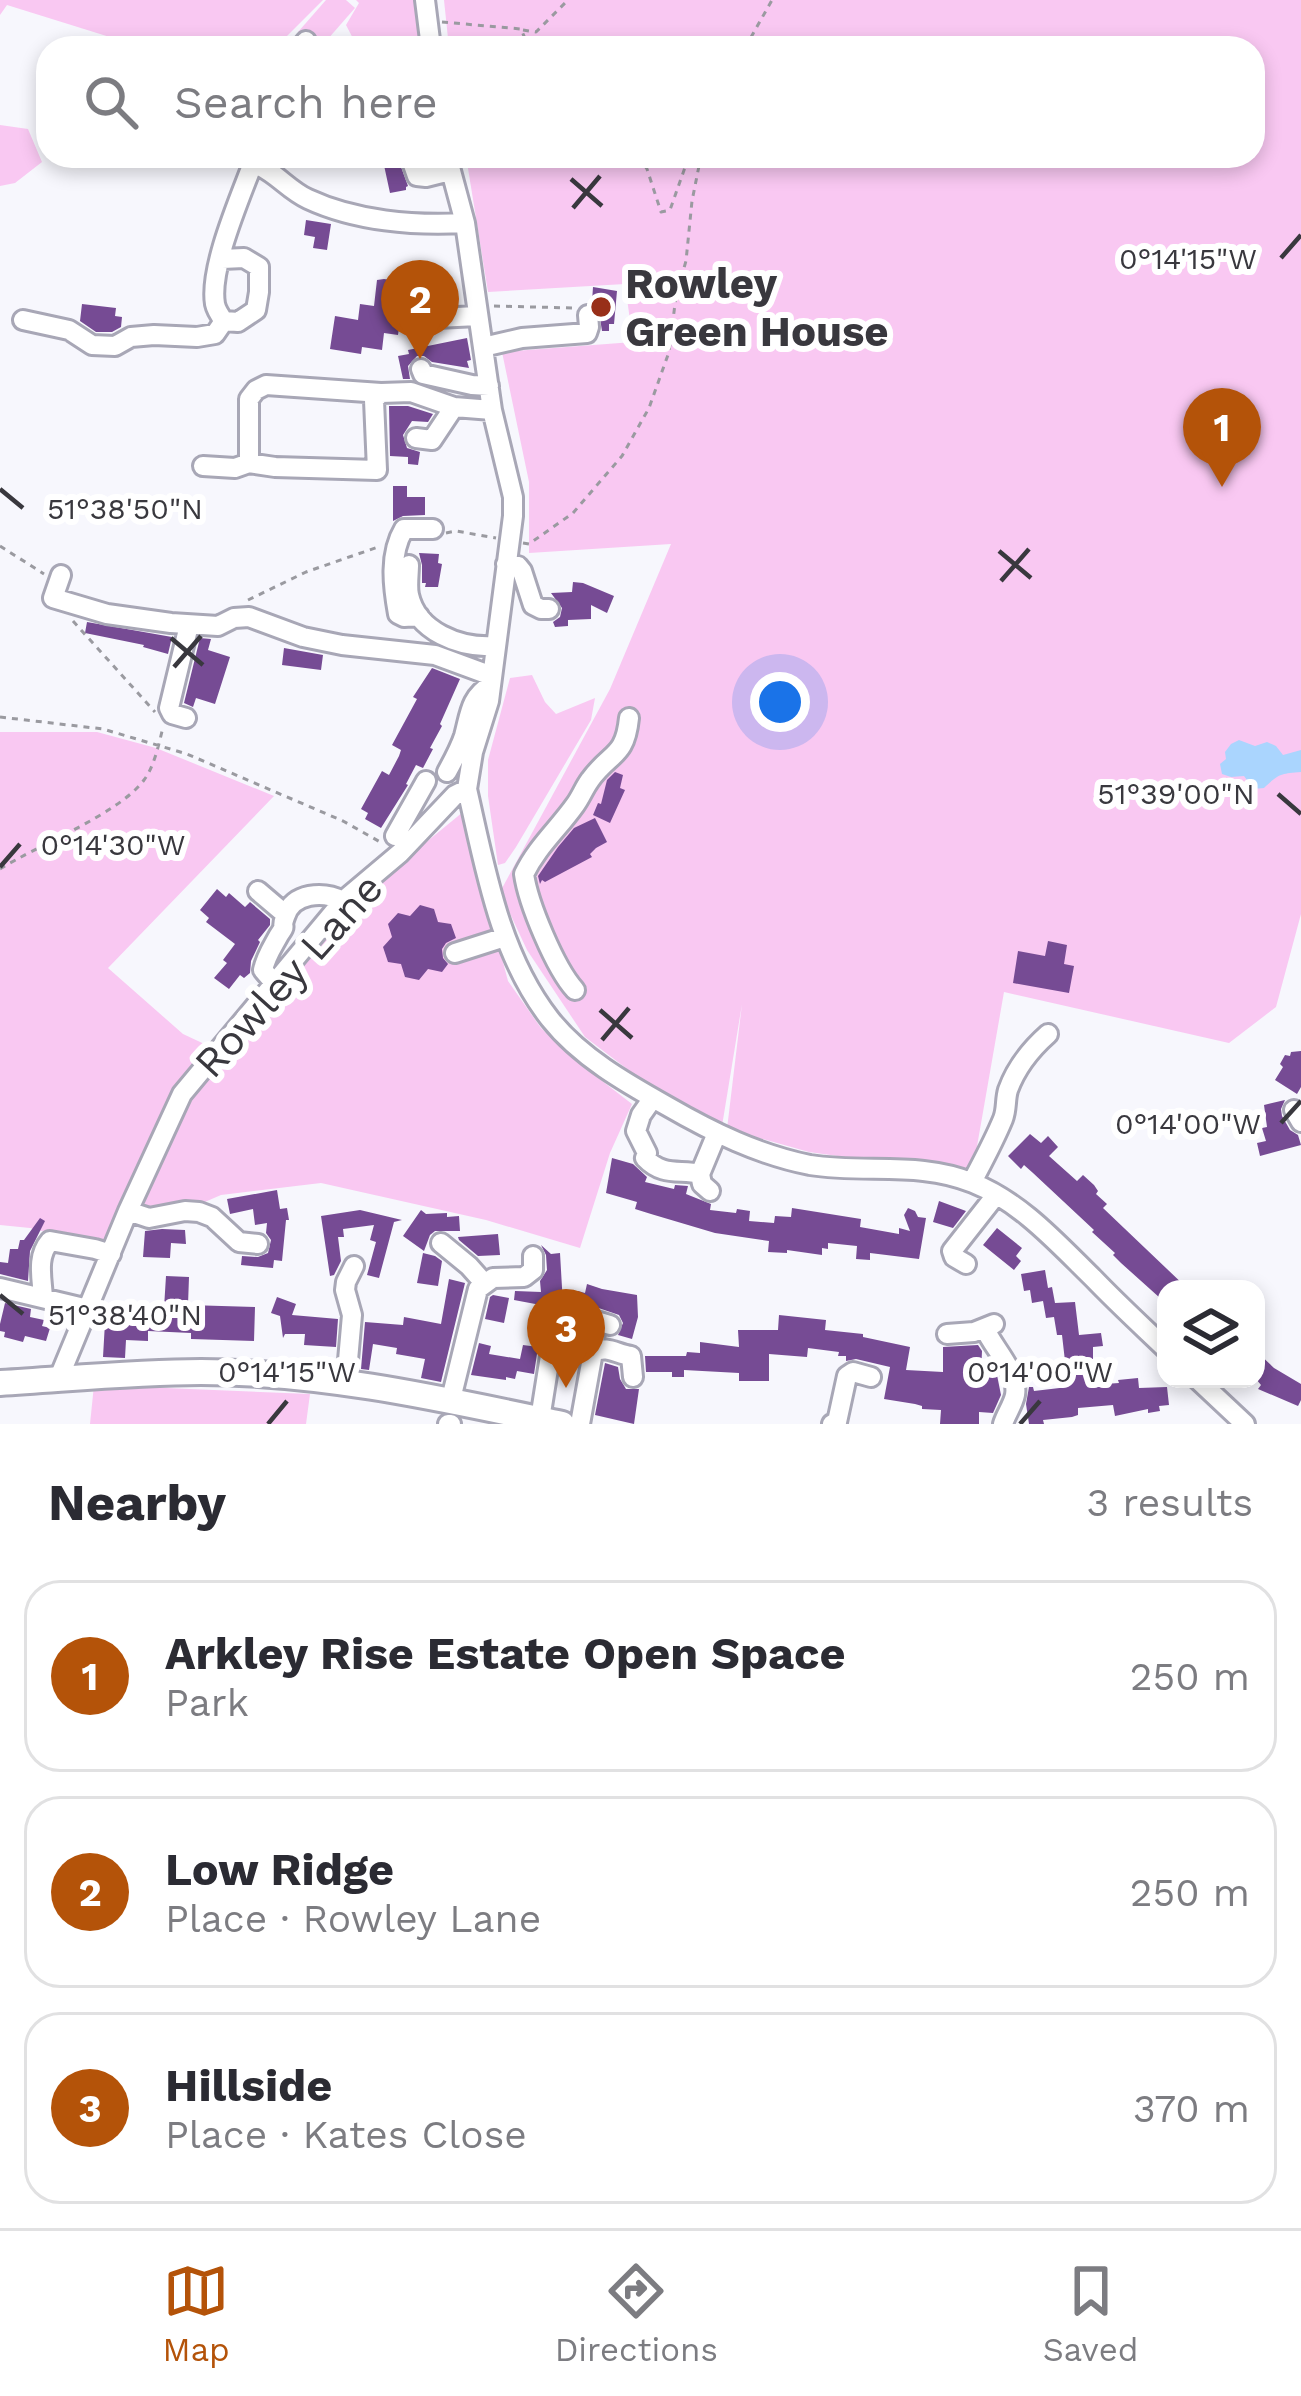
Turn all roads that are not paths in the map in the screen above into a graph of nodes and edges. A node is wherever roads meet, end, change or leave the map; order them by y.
1 (425, 0) edge
2 (430, 36) edge
3 (252, 168) edge
4 (266, 168) edge
5 (414, 168) edge
6 (441, 168) edge
7 (449, 168) edge
8 (464, 223) junction
9 (222, 259) junction
10 (430, 311) dead end
11 (478, 312) junction
12 (588, 315) road end
13 (23, 320) dead end
14 (224, 321) junction
15 (483, 346) junction
16 (422, 369) dead end
17 (489, 386) junction
18 (381, 393) junction
19 (454, 407) junction
20 (492, 410) junction
21 (416, 438) dead end
22 (249, 463) junction
23 (203, 466) dead end
24 (437, 531) road end
25 (506, 564) junction
26 (409, 565) dead end
27 (61, 574) dead end
28 (549, 609) dead end
29 (419, 616) junction
30 (189, 625) junction
31 (494, 646) junction
32 (492, 680) junction
33 (186, 718) dead end
34 (629, 718) dead end
35 (447, 772) dead end
36 (426, 781) dead end
37 (466, 789) junction
38 (410, 810) junction
39 (431, 820) junction
40 (398, 845) junction
41 (258, 891) dead end
42 (343, 902) junction
43 (534, 906) junction
44 (285, 914) junction
45 (499, 916) junction
46 (506, 937) junction
47 (455, 952) dead end
48 (275, 984) junction
49 (574, 990) dead end
50 (1048, 1034) dead end
51 (653, 1098) junction
52 (717, 1133) junction
53 (638, 1135) junction
54 (617, 1145) dead end
55 (972, 1182) junction
56 (996, 1195) junction
57 (128, 1211) junction
58 (258, 1244) dead end
59 (441, 1244) dead end
60 (111, 1255) junction
61 (533, 1256) dead end
62 (966, 1264) dead end
63 (354, 1266) dead end
64 (485, 1284) junction
65 (0, 1288) edge
66 (43, 1298) junction
67 (88, 1309) junction
68 (595, 1320) dead end
69 (555, 1331) dead end
70 (947, 1334) dead end
71 (1157, 1340) edge
72 (593, 1352) junction
73 (632, 1377) dead end
74 (871, 1377) dead end
75 (58, 1380) junction
76 (0, 1383) edge
77 (346, 1383) junction
78 (1207, 1388) edge
79 (450, 1416) edge
80 (507, 1418) edge
81 (551, 1422) edge
82 (580, 1424) edge
83 (832, 1424) edge
84 (1003, 1424) edge
85 (1245, 1424) edge

1 - 2 street
3 - 9 street
4 - 8 street
5 - 6 street
7 - 8 street
8 - 11 street
9 - 14 street
9 - 14 street
10 - 11 street
11 - 15 street
12 - 15 street
13 - 14 street
15 - 17 street
16 - 17 street
17 - 20 street
18 - 19 street
18 - 22 street
18 - 22 street
19 - 20 street
19 - 21 street
20 - 25 street
22 - 23 street
24 - 29 street
25 - 28 street
25 - 31 street
26 - 29 street
27 - 30 street
29 - 31 street
30 - 32 street
30 - 33 street
31 - 32 street
32 - 35 street
32 - 37 street
34 - 43 street
36 - 38 street
37 - 39 street, Rowley Lane
37 - 45 street
38 - 39 street
38 - 40 street
39 - 40 street, Rowley Lane
40 - 42 street, Rowley Lane
41 - 44 street
42 - 44 street
42 - 48 street, Rowley Lane
43 - 45 street
43 - 49 street
44 - 48 street
45 - 46 street
46 - 47 street
46 - 51 street
48 - 57 street, Rowley Lane
50 - 55 street
51 - 52 street
51 - 53 street
52 - 53 street
52 - 55 street
53 - 54 street
55 - 56 street
56 - 62 street
56 - 71 street
57 - 58 street
57 - 60 street, Rowley Lane
59 - 64 street
60 - 66 street
60 - 67 street, Rowley Lane
61 - 64 street
63 - 77 street
64 - 79 street
65 - 66 street
66 - 67 street
67 - 75 street, Rowley Lane
68 - 72 street
69 - 81 street
70 - 84 street
72 - 73 street
72 - 82 street
74 - 83 street
75 - 76 main road
75 - 77 main road
77 - 79 main road
78 - 85 street
79 - 80 main road
80 - 81 main road

